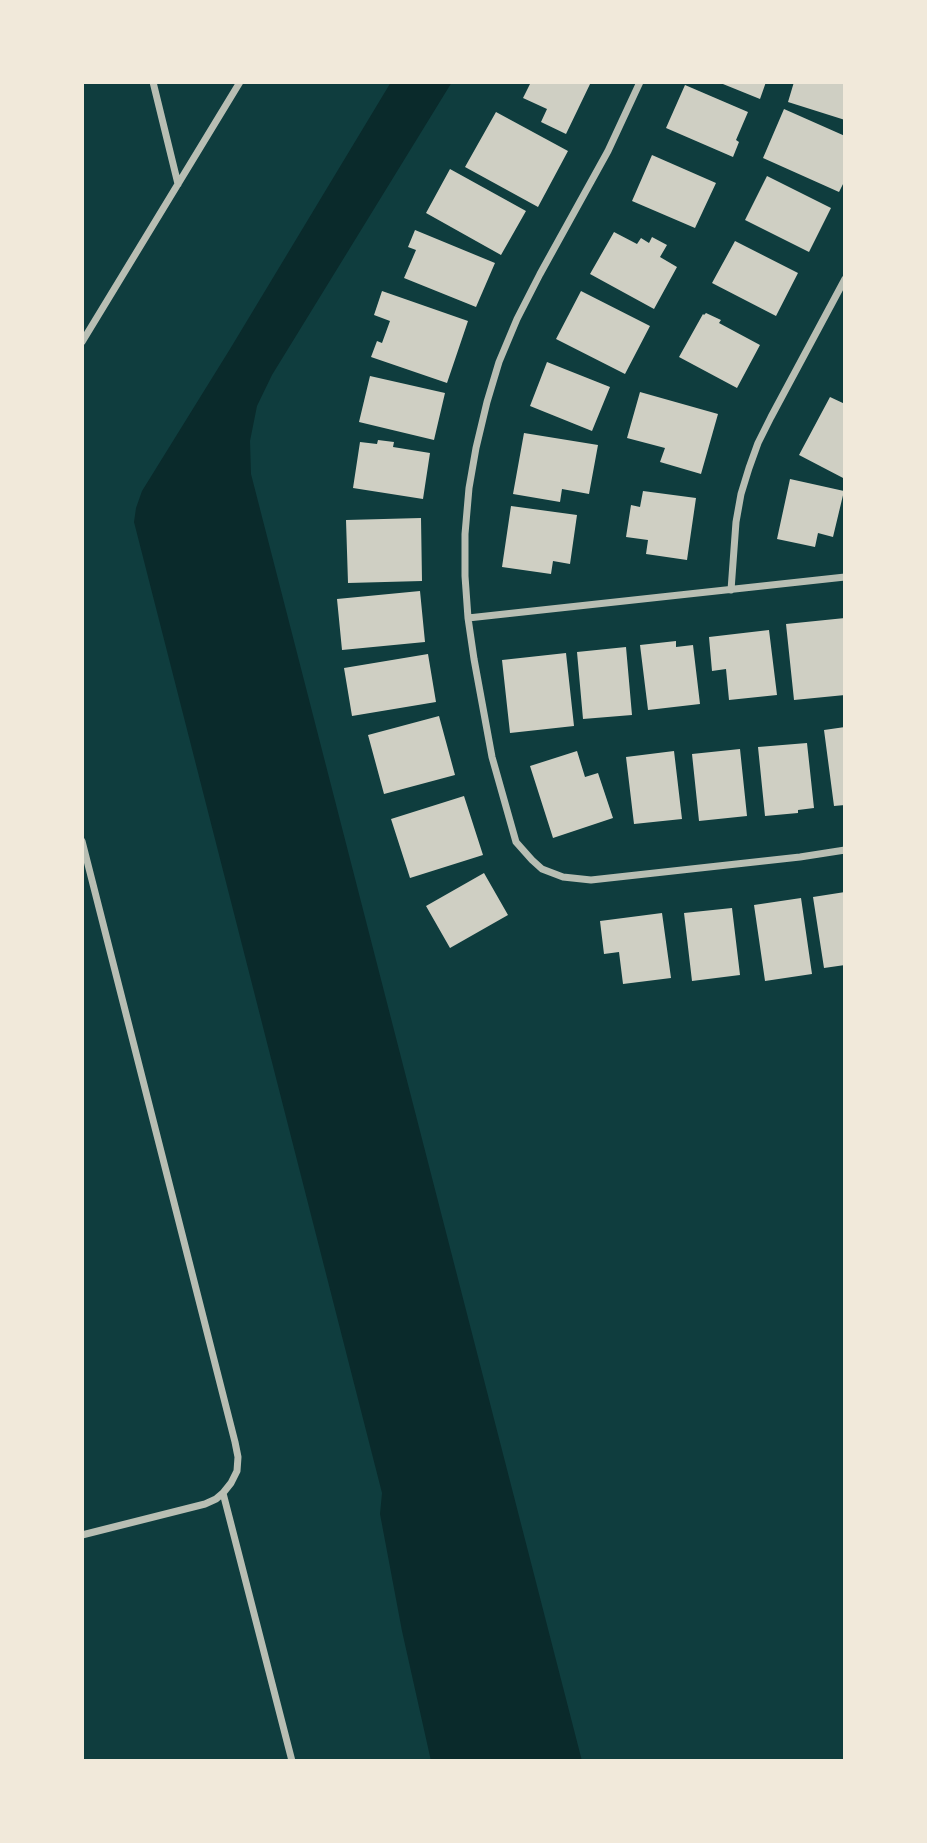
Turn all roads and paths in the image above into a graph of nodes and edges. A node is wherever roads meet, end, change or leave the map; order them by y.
1 (153, 82) edge
2 (240, 82) edge
3 (640, 82) edge
4 (178, 184) junction
5 (845, 279) edge
6 (82, 342) edge
7 (845, 577) edge
8 (732, 590) junction
9 (468, 618) junction
10 (82, 841) edge
11 (845, 850) edge
12 (223, 1493) junction
13 (82, 1535) edge
14 (292, 1761) edge

1 - 4 street
2 - 4 street
3 - 9 street
4 - 6 street
5 - 8 street
7 - 8 street
8 - 9 street
9 - 11 street
10 - 12 street
12 - 13 street
12 - 14 street

